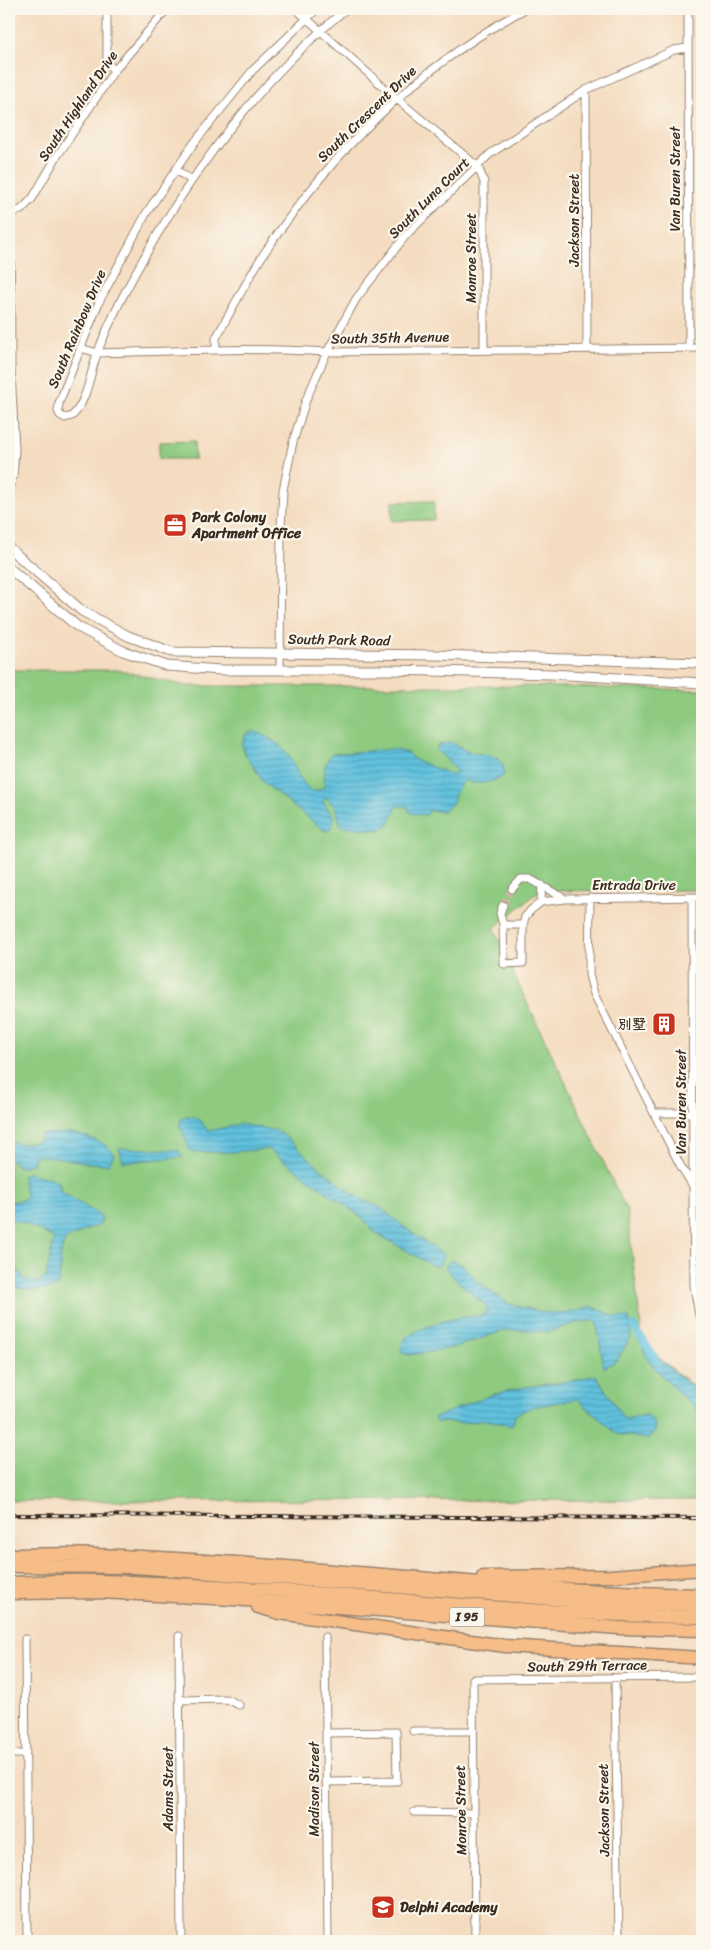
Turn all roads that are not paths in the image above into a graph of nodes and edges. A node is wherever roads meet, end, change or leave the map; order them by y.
1 (107, 9) edge
2 (167, 9) edge
3 (296, 9) edge
4 (317, 9) edge
5 (346, 9) edge
6 (525, 9) edge
7 (688, 9) edge
8 (306, 18) junction
9 (320, 30) junction
10 (687, 48) junction
11 (114, 71) junction
12 (586, 90) junction
13 (397, 99) junction
14 (478, 167) junction
15 (9, 170) edge
16 (176, 170) junction
17 (191, 180) junction
18 (10, 213) edge
19 (10, 333) edge
20 (10, 348) edge
21 (80, 348) junction
22 (216, 348) junction
23 (689, 348) junction
24 (702, 348) edge
25 (484, 350) junction
26 (587, 350) junction
27 (327, 352) junction
28 (98, 353) junction
29 (10, 481) edge
30 (10, 547) edge
31 (9, 568) edge
32 (280, 654) junction
33 (702, 663) edge
34 (280, 670) junction
35 (702, 683) edge
36 (542, 885) junction
37 (512, 889) tunnel mouth
38 (590, 898) junction
39 (692, 898) junction
40 (702, 898) edge
41 (566, 899) junction
42 (542, 902) junction
43 (503, 905) tunnel mouth
44 (503, 925) junction
45 (523, 925) junction
46 (694, 1113) junction
47 (702, 1113) edge
48 (654, 1114) junction
49 (693, 1186) junction
50 (702, 1319) edge
51 (9, 1555) edge
52 (9, 1566) edge
53 (702, 1569) edge
54 (440, 1579) junction
55 (9, 1583) edge
56 (9, 1593) edge
57 (702, 1595) edge
58 (232, 1599) junction
59 (702, 1605) edge
60 (702, 1618) edge
61 (702, 1630) edge
62 (179, 1636) dead end
63 (325, 1637) dead end
64 (25, 1639) dead end
65 (702, 1658) edge
66 (702, 1677) edge
67 (615, 1678) junction
68 (473, 1679) joint
69 (180, 1700) junction
70 (239, 1705) dead end
71 (413, 1731) dead end
72 (472, 1731) junction
73 (326, 1733) junction
74 (9, 1754) edge
75 (25, 1754) junction
76 (326, 1782) junction
77 (414, 1812) dead end
78 (474, 1813) junction
79 (26, 1941) edge
80 (181, 1941) edge
81 (328, 1941) edge
82 (475, 1941) edge
83 (619, 1941) edge

1 - 11 street
2 - 11 street, South Highland Drive
3 - 8 street
4 - 8 street, South Rainbow Drive
5 - 9 street, South Rainbow Drive
6 - 13 street, South Crescent Drive
7 - 10 street, Van Buren Street
8 - 9 street
8 - 16 street, South Rainbow Drive
9 - 13 street
9 - 17 street, South Rainbow Drive
10 - 12 street, South Luna Court
10 - 23 street, Van Buren Street
11 - 18 street, South Highland Drive
12 - 14 street, South Luna Court
12 - 26 street, Jackson Street
13 - 14 street
13 - 22 street, South Crescent Drive
14 - 25 street, Monroe Street
14 - 27 street, South Luna Court
15 - 18 street
16 - 17 street
16 - 21 street, South Rainbow Drive
17 - 28 street, South Rainbow Drive
18 - 19 street
19 - 20 street
20 - 29 street
21 - 28 street, South 35th Avenue
21 - 28 street, South Rainbow Drive
22 - 27 street, South 35th Avenue
22 - 28 street, South 35th Avenue
23 - 24 street, South 35th Avenue
23 - 26 street, South 35th Avenue
25 - 26 street, South 35th Avenue
25 - 27 street, South 35th Avenue
27 - 32 street, South Luna Court
30 - 32 street, South Park Road
31 - 34 street
32 - 33 street, South Park Road
32 - 34 street, South Luna Court
34 - 35 street
36 - 37 street
36 - 41 street
36 - 42 street
38 - 39 street, Entrada Drive
38 - 41 street, Entrada Drive
38 - 48 street
39 - 40 street, Entrada Drive
39 - 46 street, Van Buren Street
41 - 42 street, Entrada Drive
42 - 45 street
43 - 44 street
44 - 45 street
44 - 45 street
46 - 47 street
46 - 48 street
46 - 49 street, Van Buren Street
48 - 49 street
49 - 50 street, Van Buren Street
51 - 54 highway
52 - 59 highway
53 - 54 highway
54 - 57 highway
55 - 60 highway
56 - 58 highway, I 95
58 - 61 highway, I 95
58 - 65 highway
62 - 69 street, Adams Street
63 - 73 street, Madison Street
64 - 75 street
66 - 67 street, South 29th Terrace
67 - 68 street, South 29th Terrace
67 - 83 street, Jackson Street
68 - 72 street, Monroe Street
69 - 70 street
69 - 80 street, Adams Street
71 - 72 street
72 - 78 street, Monroe Street
73 - 76 street, Madison Street
73 - 76 street
74 - 75 street
75 - 79 street
76 - 81 street, Madison Street
77 - 78 street
78 - 82 street, Monroe Street

